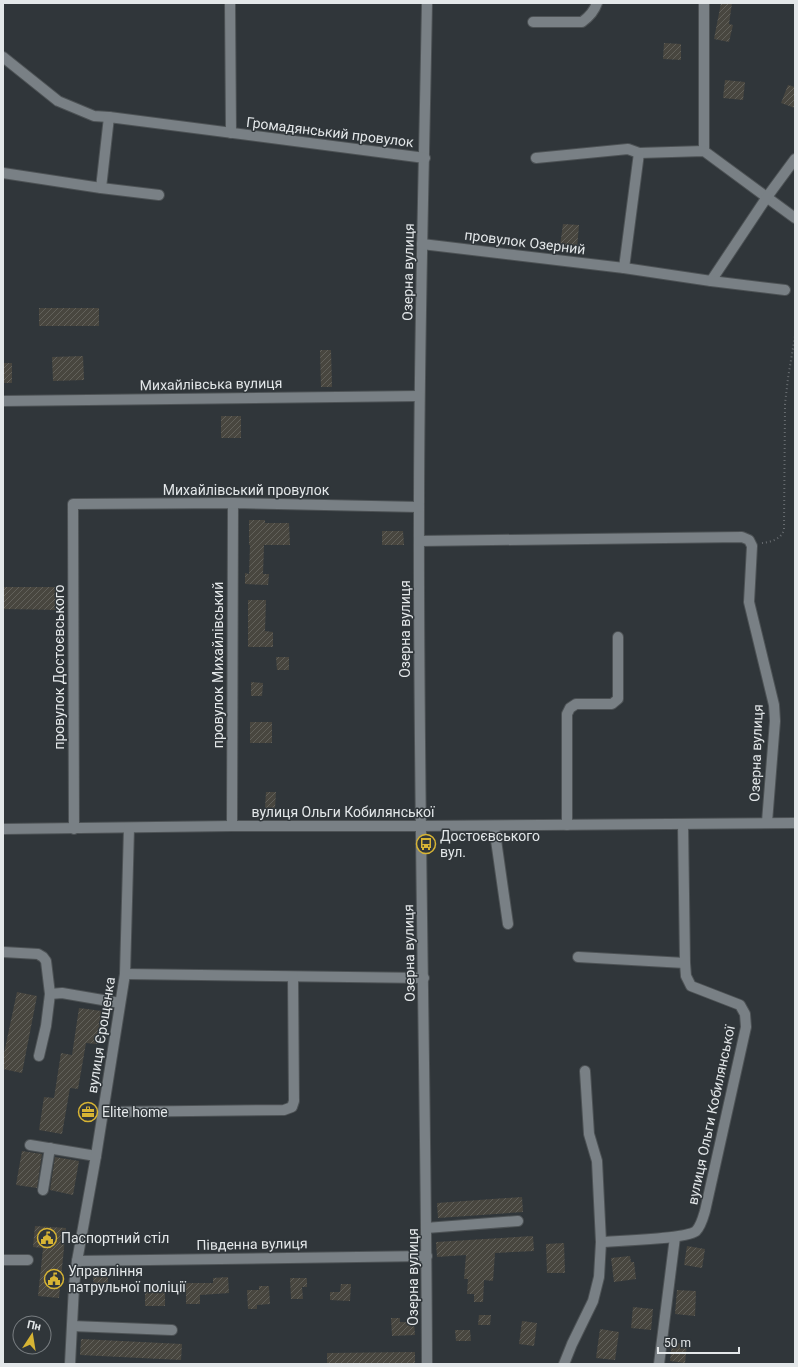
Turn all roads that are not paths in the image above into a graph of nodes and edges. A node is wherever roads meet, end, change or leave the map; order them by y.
1 (230, 3) edge
2 (427, 3) edge
3 (597, 3) edge
4 (704, 4) dead end
5 (533, 22) dead end
6 (3, 57) edge
7 (109, 118) junction
8 (231, 133) junction
9 (704, 151) junction
10 (639, 153) junction
11 (424, 158) junction
12 (536, 158) dead end
13 (795, 159) edge
14 (3, 173) edge
15 (101, 188) junction
16 (159, 195) dead end
17 (767, 197) junction
18 (795, 218) edge
19 (422, 244) junction
20 (624, 268) junction
21 (711, 281) junction
22 (785, 290) dead end
23 (419, 396) junction
24 (3, 401) edge
25 (233, 503) junction
26 (73, 504) joint
27 (419, 506) junction
28 (419, 541) junction
29 (618, 637) dead end
30 (767, 822) junction
31 (795, 823) edge
32 (683, 824) junction
33 (567, 825) junction
34 (232, 826) junction
35 (421, 826) junction
36 (494, 826) junction
37 (129, 828) junction
38 (3, 829) edge
39 (74, 829) junction
40 (508, 924) dead end
41 (3, 952) edge
42 (578, 957) dead end
43 (685, 963) junction
44 (125, 974) junction
45 (293, 977) junction
46 (424, 978) junction
47 (50, 994) junction
48 (120, 1003) junction
49 (39, 1056) dead end
50 (585, 1071) dead end
51 (104, 1112) junction
52 (30, 1145) dead end
53 (50, 1148) junction
54 (96, 1156) junction
55 (43, 1190) dead end
56 (518, 1221) dead end
57 (426, 1228) junction
58 (675, 1237) junction
59 (601, 1242) junction
60 (427, 1256) junction
61 (3, 1260) edge
62 (28, 1260) dead end
63 (77, 1261) junction
64 (72, 1326) junction
65 (172, 1330) dead end
66 (70, 1364) edge
67 (427, 1364) edge
68 (564, 1364) edge
69 (658, 1364) edge

1 - 8 street, Громадянський провулок
2 - 11 street, Озерна вулиця
3 - 5 street
4 - 9 street
6 - 7 street, Громадянський провулок
7 - 8 street, Громадянський провулок
7 - 15 street
8 - 11 street, Громадянський провулок
9 - 10 street
9 - 17 street
10 - 12 street
10 - 20 street
11 - 19 street, Озерна вулиця
13 - 17 street
14 - 15 street
15 - 16 street
17 - 18 street
17 - 21 street
19 - 20 street, провулок Озерний
19 - 23 street, Озерна вулиця
20 - 21 street, провулок Озерний
21 - 22 street, провулок Озерний
23 - 24 street, Михайлівська вулиця
23 - 27 street, Озерна вулиця
25 - 26 street, Михайлівський провулок
25 - 27 street, Михайлівський провулок
25 - 34 street, провулок Михайлівський
26 - 39 street, провулок Достоєвського
27 - 28 street, Озерна вулиця
28 - 30 street, Озерна вулиця
28 - 35 street, Озерна вулиця
29 - 33 street
30 - 31 street, вулиця Ольги Кобилянської
30 - 32 street, вулиця Ольги Кобилянської
32 - 33 street, вулиця Ольги Кобилянської
32 - 43 street, вулиця Ольги Кобилянської
33 - 36 street, вулиця Ольги Кобилянської
34 - 35 street, вулиця Ольги Кобилянської
34 - 37 street, вулиця Ольги Кобилянської
35 - 36 street, вулиця Ольги Кобилянської
35 - 46 street, Озерна вулиця
36 - 40 street
37 - 39 street, вулиця Ольги Кобилянської
37 - 44 street, вулиця Єрощенка
38 - 39 street, вулиця Ольги Кобилянської
41 - 47 street
42 - 43 street
43 - 58 street, вулиця Ольги Кобилянської
44 - 45 street
44 - 48 street, вулиця Єрощенка
45 - 46 street
45 - 51 street
46 - 57 street, Озерна вулиця
47 - 48 street
47 - 49 street
48 - 51 street, вулиця Єрощенка
50 - 59 street
51 - 54 street, вулиця Єрощенка
52 - 53 street
53 - 54 street
53 - 55 street
54 - 63 street, вулиця Єрощенка
56 - 57 street
57 - 60 street, Озерна вулиця
58 - 59 street, вулиця Ольги Кобилянської
58 - 69 street
59 - 68 street
60 - 63 street, Південна вулиця
60 - 67 street, Озерна вулиця
61 - 62 street
63 - 64 street, вулиця Єрощенка
64 - 65 street
64 - 66 street, вулиця Єрощенка

